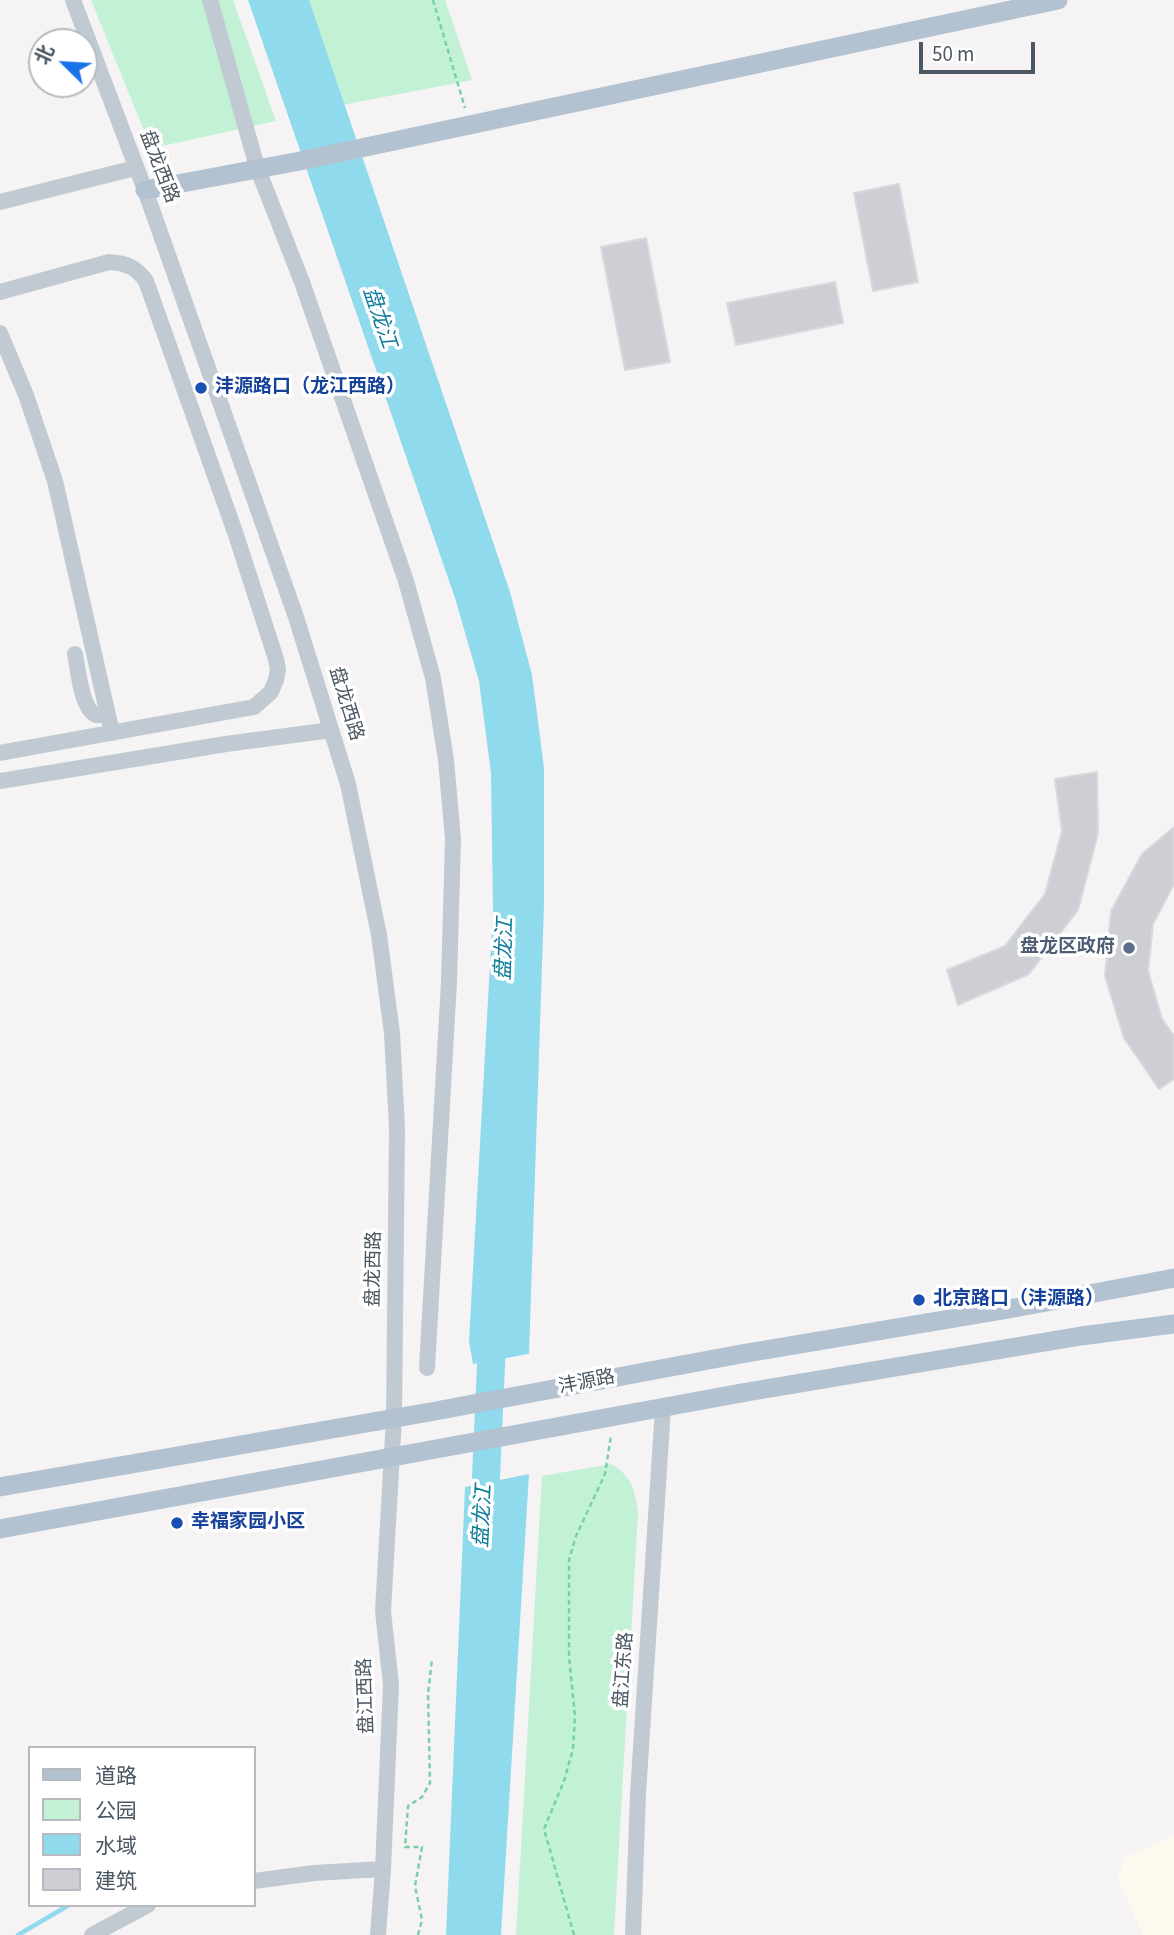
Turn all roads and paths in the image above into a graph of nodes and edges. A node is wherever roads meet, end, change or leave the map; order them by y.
1 (73, 0) edge
2 (210, 0) edge
3 (433, 0) edge
4 (1058, 0) edge
5 (1019, 4) edge
6 (470, 124) junction
7 (257, 167) junction
8 (135, 168) junction
9 (145, 190) junction
10 (0, 202) edge
11 (0, 292) edge
12 (0, 333) edge
13 (75, 654) dead end
14 (108, 715) junction
15 (331, 730) junction
16 (112, 733) junction
17 (0, 753) edge
18 (0, 781) edge
19 (1174, 1278) edge
20 (1174, 1324) edge
21 (427, 1368) dead end
22 (663, 1408) junction
23 (394, 1418) junction
24 (613, 1418) junction
25 (391, 1456) junction
26 (0, 1487) edge
27 (0, 1529) edge
28 (432, 1659) dead end
29 (383, 1869) junction
30 (256, 1881) edge
31 (144, 1907) edge
32 (92, 1935) edge
33 (378, 1935) edge
34 (418, 1935) edge
35 (575, 1935) edge
36 (632, 1935) edge

1 - 8 street, 盘龙西路
2 - 7 street
3 - 6 path
4 - 5 main road
5 - 6 main road
6 - 7 main road
7 - 9 main road
7 - 21 street
8 - 9 street, 盘龙西路
8 - 10 street
9 - 15 street, 盘龙西路
11 - 16 street
12 - 14 street
13 - 14 street
14 - 16 street
15 - 18 street
15 - 23 street, 盘龙西路
16 - 17 street
19 - 23 main road, 沣源路
20 - 22 main road, 沣源路
22 - 24 main road, 沣源路
22 - 36 street, 盘江东路
23 - 25 street, 盘龙西路
23 - 26 main road, 沣源路
24 - 25 main road, 沣源路
24 - 35 path
25 - 27 main road, 沣源路
25 - 29 street, 盘江西路
28 - 34 path
29 - 30 street
29 - 33 street, 盘江西路
31 - 32 street

